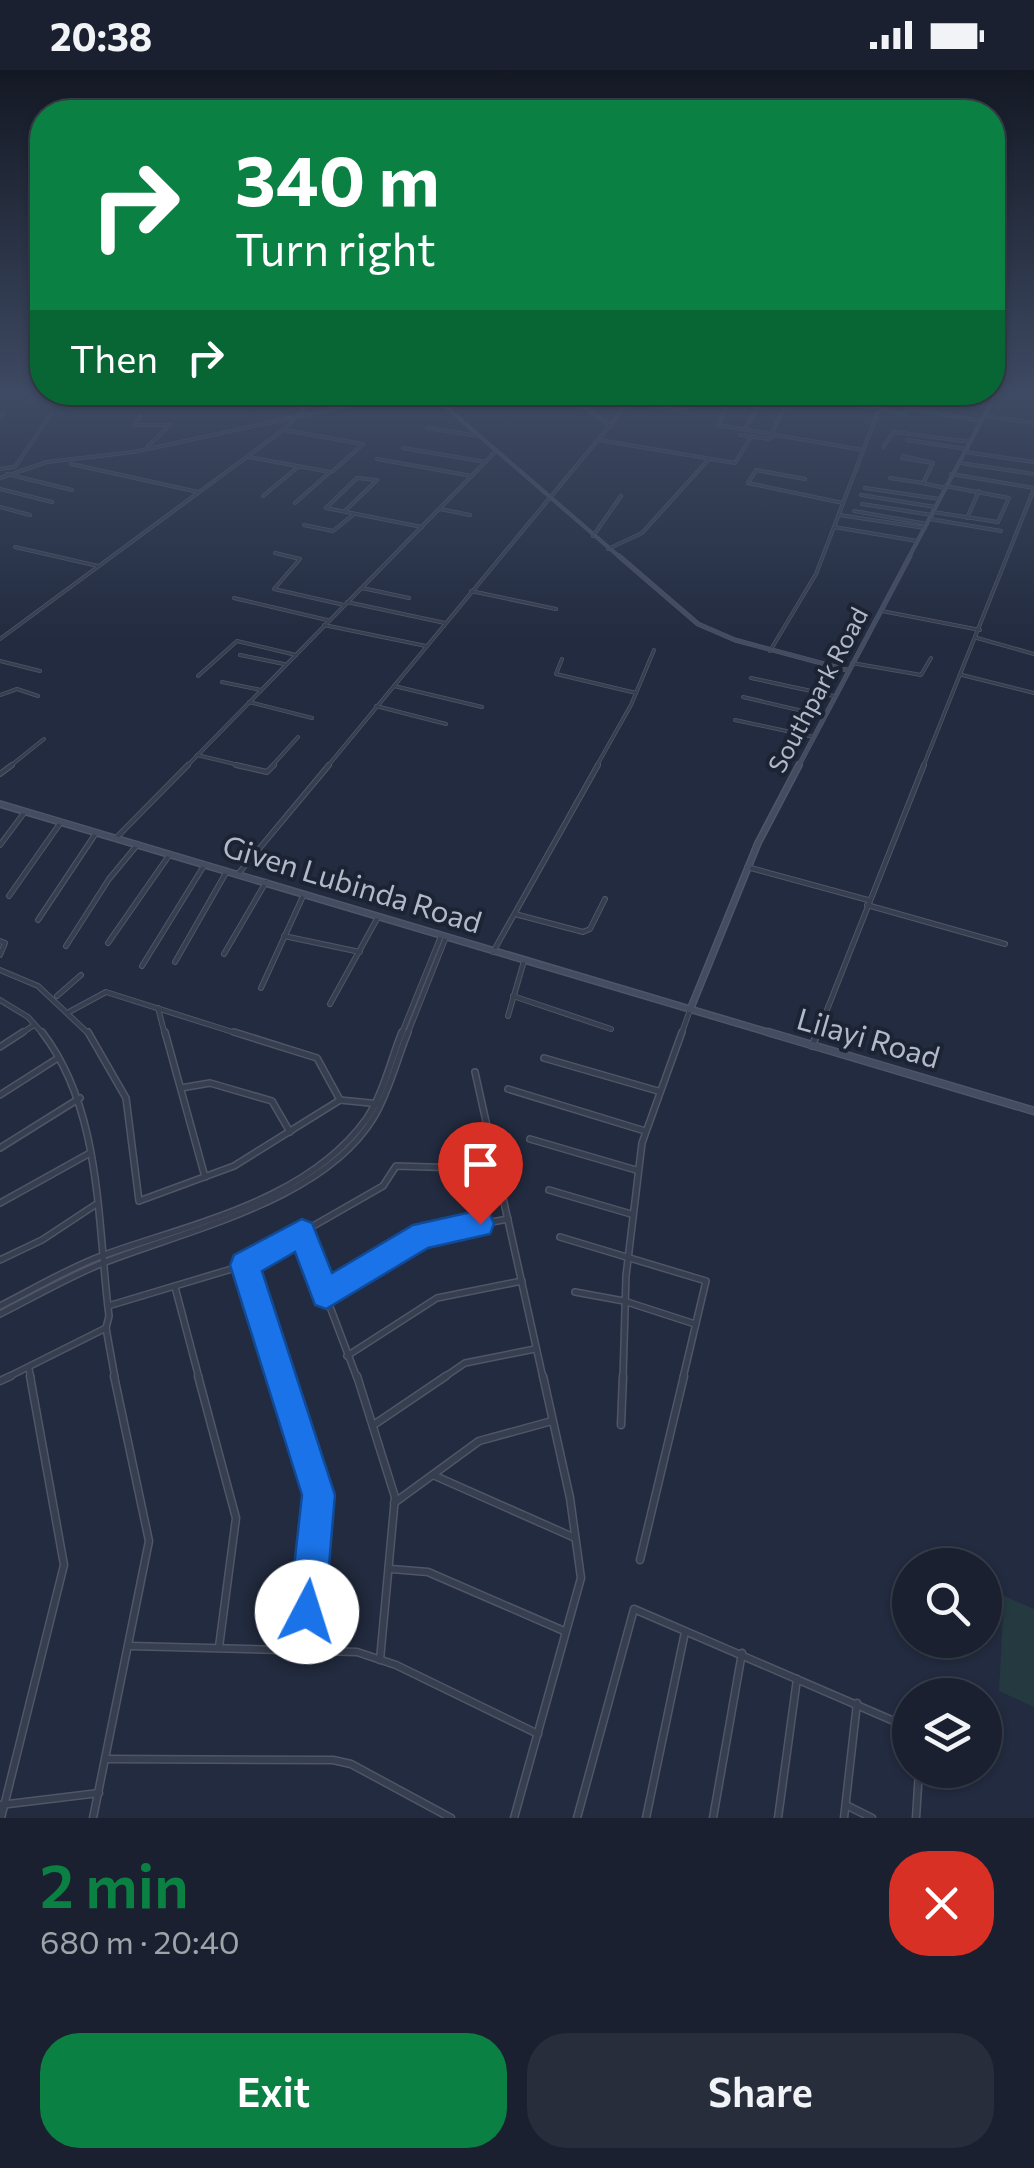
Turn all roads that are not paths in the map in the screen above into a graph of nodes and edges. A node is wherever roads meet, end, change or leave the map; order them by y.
1 (472, 476) edge
2 (18, 477) edge
3 (135, 477) edge
4 (219, 477) edge
5 (286, 477) edge
6 (326, 477) edge
7 (525, 477) edge
8 (569, 477) edge
9 (693, 477) edge
10 (752, 477) edge
11 (792, 477) edge
12 (853, 477) edge
13 (926, 477) edge
14 (950, 477) edge
15 (966, 477) edge
16 (890, 478) dead end
17 (805, 479) dead end
18 (922, 484) junction
19 (945, 486) junction
20 (864, 488) dead end
21 (1034, 488) edge
22 (0, 489) edge
23 (72, 490) dead end
24 (979, 490) junction
25 (199, 492) junction
26 (860, 495) dead end
27 (263, 496) dead end
28 (622, 496) dead end
29 (550, 499) junction
30 (939, 499) junction
31 (52, 502) dead end
32 (295, 503) dead end
33 (844, 503) junction
34 (862, 504) dead end
35 (0, 507) edge
36 (440, 509) junction
37 (854, 511) dead end
38 (345, 512) junction
39 (30, 515) dead end
40 (470, 515) dead end
41 (839, 515) junction
42 (930, 518) junction
43 (966, 518) junction
44 (304, 525) dead end
45 (834, 527) junction
46 (422, 528) junction
47 (1001, 531) dead end
48 (594, 536) junction
49 (917, 541) junction
50 (15, 547) dead end
51 (608, 549) junction
52 (276, 553) dead end
53 (100, 566) junction
54 (362, 588) junction
55 (472, 591) junction
56 (234, 598) dead end
57 (409, 598) dead end
58 (346, 604) junction
59 (556, 609) dead end
60 (880, 610) junction
61 (330, 620) junction
62 (445, 623) junction
63 (324, 625) junction
64 (980, 630) junction
65 (977, 638) junction
66 (0, 639) edge
67 (426, 646) junction
68 (654, 650) dead end
69 (770, 650) junction
70 (296, 654) junction
71 (1034, 654) edge
72 (240, 655) dead end
73 (931, 658) dead end
74 (562, 659) dead end
75 (0, 661) edge
76 (852, 662) junction
77 (286, 664) junction
78 (40, 670) dead end
79 (847, 670) junction
80 (198, 676) dead end
81 (962, 676) junction
82 (751, 678) dead end
83 (222, 682) dead end
84 (393, 685) junction
85 (261, 690) junction
86 (636, 693) junction
87 (1034, 693) edge
88 (0, 695) edge
89 (38, 696) dead end
90 (834, 696) junction
91 (743, 698) dead end
92 (249, 702) junction
93 (376, 706) junction
94 (482, 707) dead end
95 (824, 716) junction
96 (312, 718) dead end
97 (735, 720) dead end
98 (446, 724) dead end
99 (298, 737) dead end
100 (814, 737) junction
101 (44, 740) dead end
102 (197, 755) junction
103 (0, 774) edge
104 (0, 804) edge
105 (25, 812) junction
106 (60, 822) junction
107 (96, 832) junction
108 (116, 838) junction
109 (138, 844) junction
110 (0, 845) edge
111 (170, 854) junction
112 (206, 864) junction
113 (746, 867) junction
114 (228, 871) junction
115 (238, 874) junction
116 (266, 882) junction
117 (304, 894) junction
118 (8, 896) dead end
119 (605, 899) dead end
120 (868, 903) junction
121 (515, 914) junction
122 (378, 917) junction
123 (38, 920) dead end
124 (284, 936) junction
125 (444, 937) junction
126 (0, 941) edge
127 (108, 943) dead end
128 (1005, 944) dead end
129 (66, 946) dead end
130 (360, 952) junction
131 (494, 952) junction
132 (224, 954) dead end
133 (0, 955) edge
134 (524, 961) junction
135 (175, 962) dead end
136 (142, 966) dead end
137 (0, 970) edge
138 (81, 975) dead end
139 (260, 988) dead end
140 (56, 996) junction
141 (514, 996) junction
142 (0, 1000) edge
143 (330, 1004) dead end
144 (158, 1008) junction
145 (690, 1010) junction
146 (70, 1012) junction
147 (508, 1016) dead end
148 (34, 1025) junction
149 (610, 1029) dead end
150 (0, 1046) edge
151 (812, 1046) junction
152 (58, 1058) junction
153 (544, 1058) dead end
154 (476, 1072) dead end
155 (181, 1088) junction
156 (508, 1089) dead end
157 (658, 1091) junction
158 (0, 1095) edge
159 (80, 1098) junction
160 (340, 1100) junction
161 (376, 1104) junction
162 (1034, 1111) edge
163 (645, 1131) junction
164 (291, 1134) junction
165 (530, 1139) dead end
166 (0, 1148) edge
167 (90, 1152) junction
168 (496, 1170) junction
169 (638, 1171) junction
170 (205, 1179) junction
171 (549, 1190) dead end
172 (0, 1203) edge
173 (96, 1204) junction
174 (633, 1214) junction
175 (508, 1219) junction
176 (302, 1233) junction
177 (560, 1236) dead end
178 (628, 1256) junction
179 (0, 1260) edge
180 (101, 1260) junction
181 (245, 1265) junction
182 (522, 1281) junction
183 (175, 1287) junction
184 (574, 1292) dead end
185 (326, 1294) junction
186 (624, 1301) junction
187 (108, 1306) junction
188 (0, 1310) edge
189 (698, 1324) junction
190 (106, 1328) junction
191 (537, 1349) junction
192 (347, 1356) junction
193 (29, 1366) junction
194 (0, 1382) edge
195 (553, 1421) junction
196 (375, 1424) junction
197 (620, 1425) dead end
198 (432, 1475) junction
199 (394, 1503) junction
200 (575, 1538) junction
201 (640, 1560) dead end
202 (392, 1569) junction
203 (686, 1630) junction
204 (566, 1632) junction
205 (131, 1646) junction
206 (219, 1647) junction
207 (304, 1651) junction
208 (742, 1653) junction
209 (380, 1660) junction
210 (797, 1678) junction
211 (857, 1703) junction
212 (892, 1720) edge
213 (538, 1734) junction
214 (106, 1759) junction
215 (918, 1788) edge
216 (99, 1793) junction
217 (2, 1805) edge
218 (846, 1805) junction
219 (1, 1818) edge
220 (94, 1818) edge
221 (451, 1818) edge
222 (514, 1818) edge
223 (576, 1818) edge
224 (646, 1818) edge
225 (713, 1818) edge
226 (778, 1818) edge
227 (844, 1818) edge
228 (872, 1818) edge
229 (916, 1818) edge

1 - 36 street
2 - 23 street
3 - 25 street
4 - 25 street
5 - 27 street
6 - 32 street
7 - 29 street
8 - 29 street
9 - 51 street
10 - 33 street
11 - 17 street
12 - 33 street
13 - 18 street
14 - 19 street, Southpark Road
15 - 21 street
16 - 18 street
18 - 19 street
19 - 24 street
19 - 30 street, Southpark Road
20 - 30 street
21 - 64 street
22 - 31 street
24 - 43 street
24 - 43 street
25 - 53 street
26 - 42 street
28 - 48 street
29 - 48 street
29 - 55 street
30 - 42 street, Southpark Road
33 - 41 street
34 - 42 street
35 - 39 street
36 - 40 street
36 - 46 street
37 - 42 street
38 - 38 street
38 - 46 street
41 - 42 street
41 - 45 street
42 - 43 street
42 - 47 street
42 - 49 street, Southpark Road
44 - 46 street
45 - 49 street
45 - 69 street
46 - 54 street
48 - 51 street
49 - 60 street, Southpark Road
50 - 53 street
51 - 69 street
52 - 58 street
53 - 66 street
54 - 57 street
54 - 58 street
55 - 59 street
55 - 62 street
56 - 61 street
58 - 61 street
58 - 62 street
60 - 64 street
60 - 76 street, Southpark Road
61 - 63 street
62 - 67 street
63 - 67 street
63 - 70 street
64 - 65 street
65 - 71 street
65 - 81 street
67 - 84 street
68 - 86 street
69 - 79 street
70 - 77 street
70 - 80 street
72 - 77 street
73 - 76 street
74 - 86 street
75 - 78 street
76 - 79 street, Southpark Road
77 - 85 street
79 - 90 street, Southpark Road
81 - 87 street
81 - 120 street
82 - 90 street
83 - 85 street
84 - 93 street
84 - 94 street
85 - 92 street
86 - 121 street
88 - 89 street
90 - 95 street, Southpark Road
91 - 95 street
92 - 96 street
92 - 102 street
93 - 98 street
93 - 115 street
95 - 100 street, Southpark Road
97 - 100 street
99 - 102 street
100 - 113 street, Southpark Road
101 - 103 street
102 - 108 street
104 - 105 street, Given Lubinda Road
105 - 106 street, Given Lubinda Road
105 - 110 street
106 - 107 street, Given Lubinda Road
106 - 118 street
107 - 108 street, Given Lubinda Road
107 - 123 street
108 - 109 street, Given Lubinda Road
109 - 111 street, Given Lubinda Road
109 - 129 street
111 - 112 street, Given Lubinda Road
111 - 127 street
112 - 114 street, Given Lubinda Road
112 - 136 street
113 - 120 street
113 - 145 street, Southpark Road
114 - 115 street, Given Lubinda Road
114 - 135 street
115 - 116 street, Given Lubinda Road
116 - 117 street, Given Lubinda Road
116 - 132 street
117 - 122 street, Given Lubinda Road
117 - 124 street
119 - 121 street
120 - 128 street
120 - 151 street
121 - 131 street
122 - 125 street, Given Lubinda Road
122 - 130 street
124 - 130 street
124 - 139 street
125 - 131 street, Given Lubinda Road
125 - 161 street
126 - 133 street
130 - 143 street
131 - 134 street, Given Lubinda Road
134 - 141 street
134 - 145 street, Given Lubinda Road
137 - 140 street
138 - 140 street
140 - 146 street
141 - 147 street
141 - 149 street
142 - 148 street
144 - 146 street
144 - 155 street
144 - 160 street
145 - 151 street, Lilayi Road
145 - 157 street
146 - 170 street
148 - 150 street
148 - 152 street
151 - 162 street, Lilayi Road
152 - 158 street
152 - 159 street
153 - 157 street
154 - 168 street
155 - 164 street
155 - 170 street
156 - 163 street
157 - 163 street
159 - 166 street
159 - 167 street
160 - 161 street
160 - 164 street
161 - 180 street
163 - 169 street
164 - 170 street
165 - 169 street
167 - 172 street
167 - 173 street
168 - 175 street
168 - 176 street
169 - 174 street
171 - 174 street
173 - 179 street
173 - 180 street
174 - 178 street
175 - 182 street
175 - 185 street
176 - 181 street
176 - 185 street
177 - 178 street
178 - 186 street
178 - 189 street
180 - 187 street
180 - 188 street
181 - 183 street
181 - 207 street
182 - 191 street
182 - 192 street
183 - 187 street
183 - 206 street
184 - 186 street
185 - 192 street
186 - 189 street
186 - 197 street
187 - 190 street
189 - 201 street
190 - 193 street
190 - 205 street
191 - 195 street
191 - 196 street
192 - 196 street
193 - 194 street
193 - 217 street
195 - 198 street
195 - 200 street
196 - 199 street
198 - 199 street
198 - 200 street
199 - 202 street
200 - 204 street
202 - 204 street
202 - 209 street
203 - 208 street
203 - 223 street
203 - 224 street
204 - 213 street
205 - 206 street
205 - 214 street
206 - 207 street
207 - 209 street
208 - 210 street
208 - 225 street
209 - 213 street
210 - 211 street
210 - 226 street
211 - 212 street
211 - 218 street
213 - 222 street
214 - 216 street
214 - 221 street
215 - 229 street
216 - 217 street
216 - 220 street
217 - 219 street
218 - 227 street
218 - 228 street

